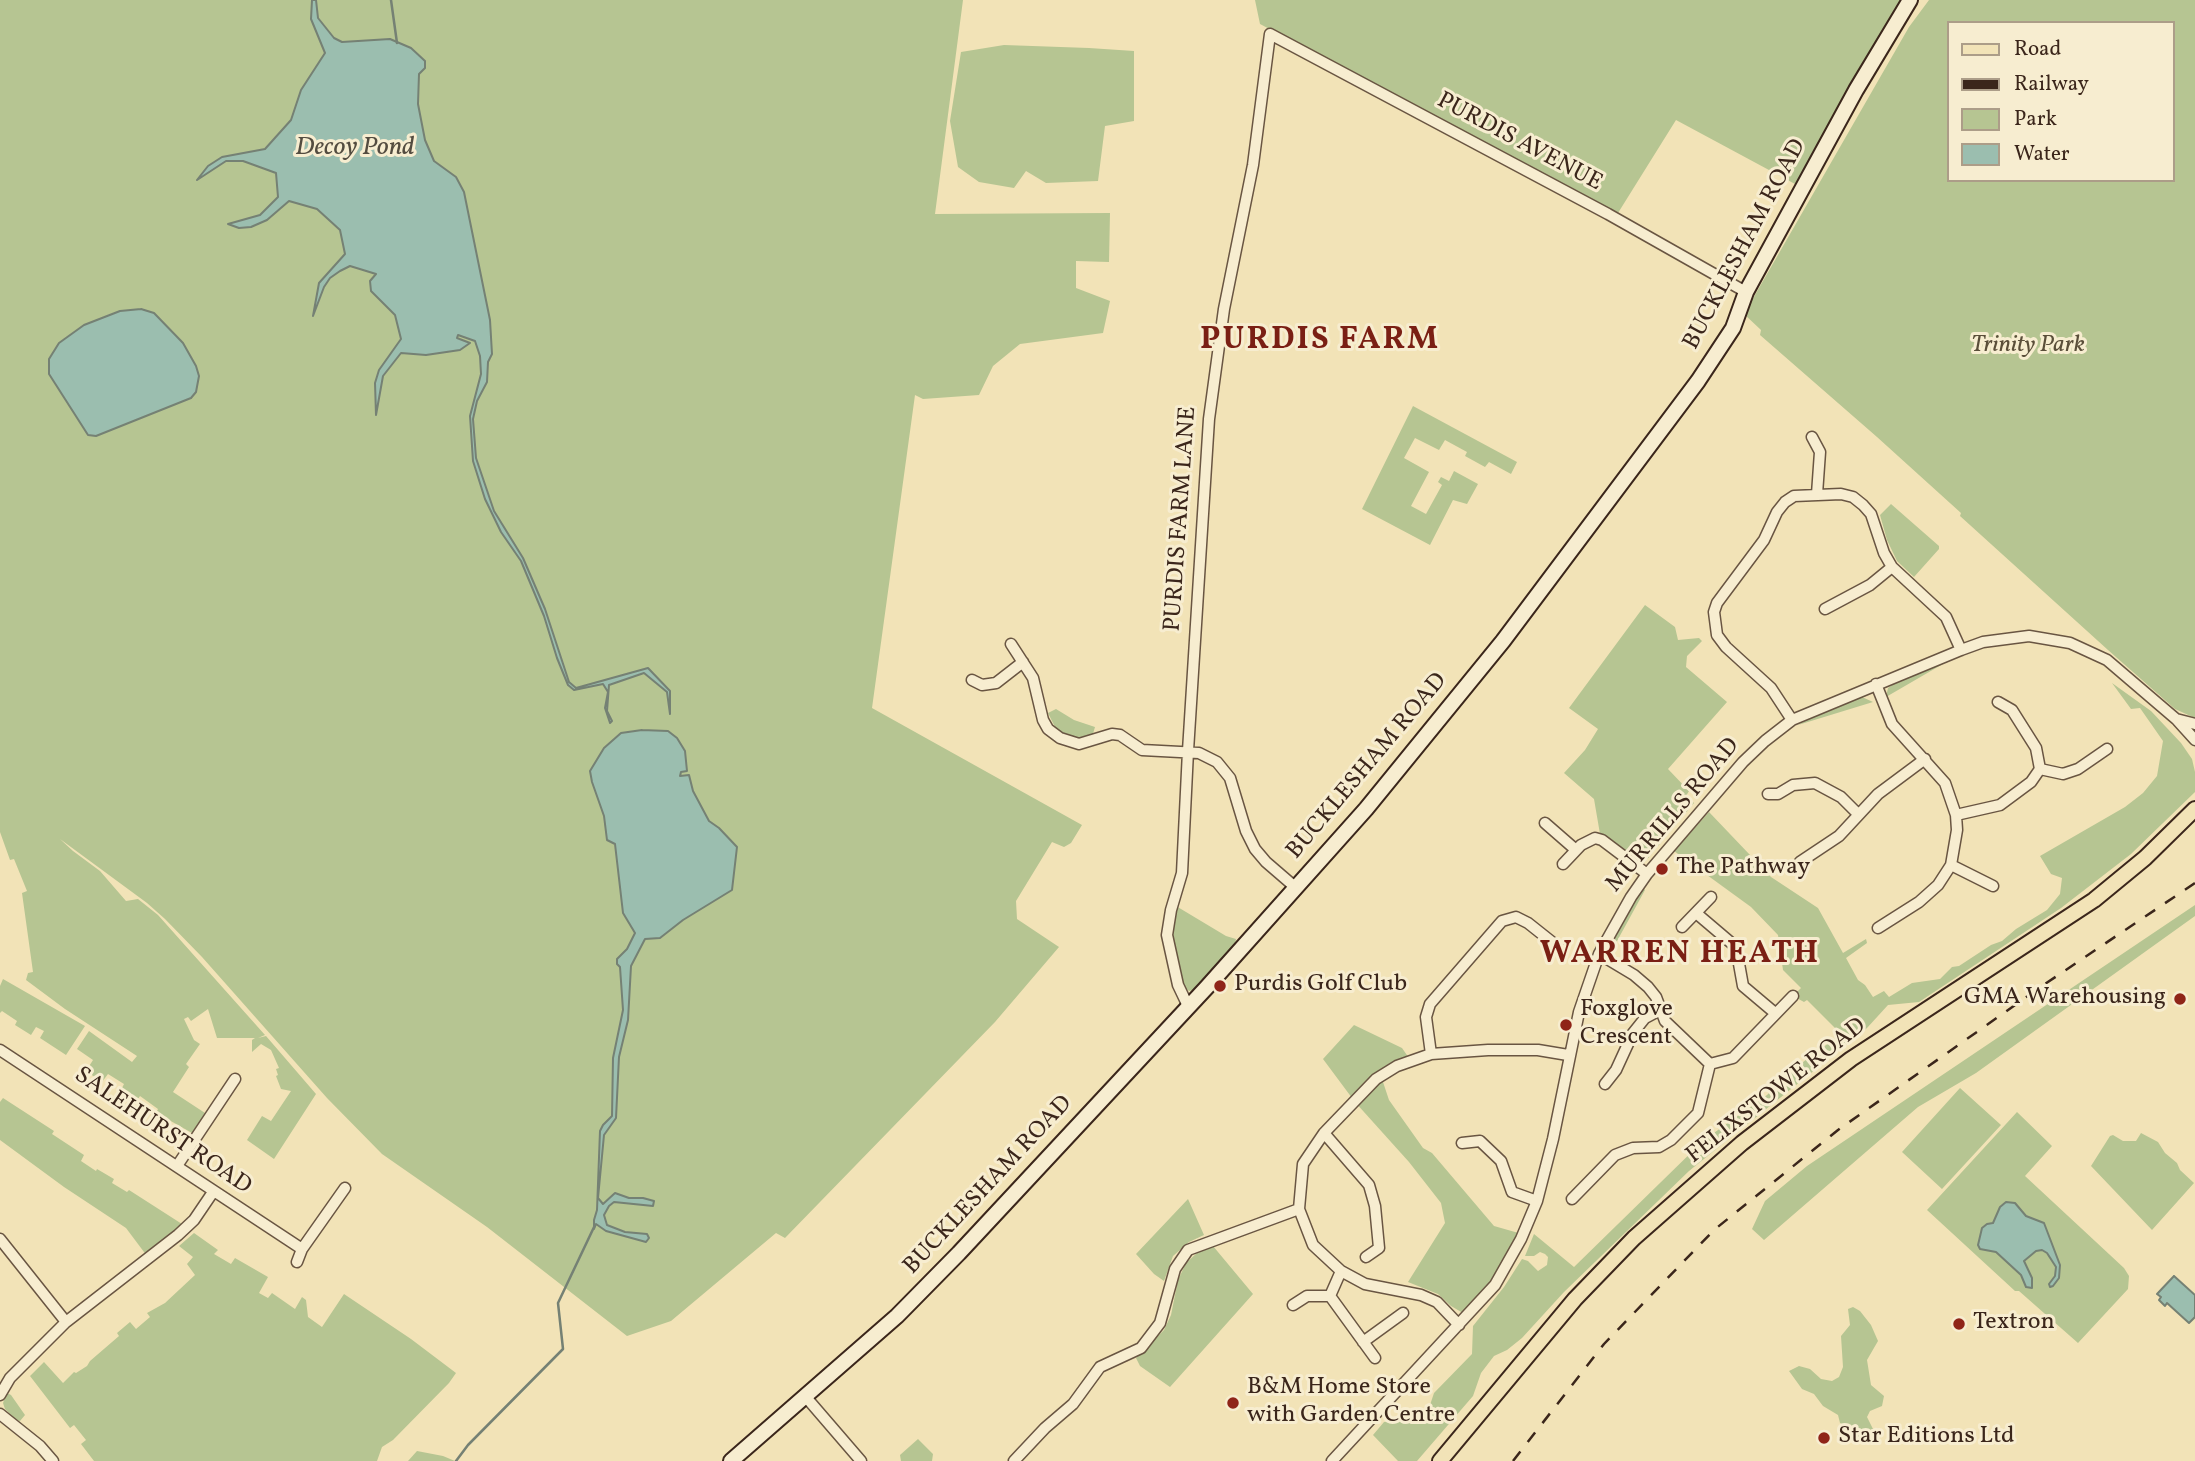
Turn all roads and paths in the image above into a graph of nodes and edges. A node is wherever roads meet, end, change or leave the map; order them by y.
1 (1910, 0) edge
2 (1270, 34) joint
3 (1746, 292) junction
4 (1812, 437) dead end
5 (1817, 494) junction
6 (1892, 566) junction
7 (1825, 609) dead end
8 (1012, 644) dead end
9 (1961, 650) junction
10 (1023, 662) junction
11 (972, 680) dead end
12 (1876, 684) junction
13 (1998, 702) dead end
14 (2176, 719) junction
15 (1793, 720) junction
16 (2195, 724) edge
17 (2195, 740) edge
18 (2107, 749) dead end
19 (1188, 751) junction
20 (1924, 759) junction
21 (2040, 769) junction
22 (1768, 794) dead end
23 (2194, 812) edge
24 (1858, 814) junction
25 (1956, 815) junction
26 (1545, 822) dead end
27 (1576, 850) junction
28 (1800, 862) dead end
29 (1563, 864) dead end
30 (1951, 865) junction
31 (1647, 874) junction
32 (1993, 886) dead end
33 (1295, 887) junction
34 (1712, 897) dead end
35 (1696, 913) junction
36 (1682, 927) dead end
37 (1878, 928) dead end
38 (1562, 950) dead end
39 (1599, 954) junction
40 (1793, 996) dead end
41 (1188, 1006) junction
42 (1660, 1010) junction
43 (1775, 1013) junction
44 (0, 1049) edge
45 (1431, 1054) junction
46 (1569, 1055) junction
47 (1710, 1064) junction
48 (235, 1079) dead end
49 (1605, 1084) dead end
50 (1324, 1133) junction
51 (1462, 1143) dead end
52 (177, 1166) junction
53 (345, 1188) dead end
54 (213, 1192) junction
55 (1572, 1199) dead end
56 (1537, 1201) junction
57 (1299, 1209) junction
58 (0, 1239) edge
59 (302, 1249) junction
60 (1366, 1257) dead end
61 (297, 1262) dead end
62 (1341, 1271) junction
63 (1330, 1296) junction
64 (1293, 1305) dead end
65 (1404, 1313) dead end
66 (66, 1322) junction
67 (1459, 1325) junction
68 (1363, 1342) junction
69 (1375, 1358) dead end
70 (0, 1395) edge
71 (805, 1396) junction
72 (0, 1414) edge
73 (53, 1461) edge
74 (731, 1461) edge
75 (861, 1461) edge
76 (1014, 1461) edge
77 (1332, 1461) edge
78 (1440, 1461) edge

1 - 3 street, BUCKLESHAM ROAD
2 - 3 street, PURDIS AVENUE
2 - 19 street, PURDIS FARM LANE
3 - 33 street, BUCKLESHAM ROAD
4 - 5 street
5 - 6 street
5 - 15 street
6 - 7 street
6 - 9 street
8 - 10 street
9 - 12 street, MURRILLS ROAD
9 - 14 street, MURRILLS ROAD
10 - 11 street
10 - 19 street
12 - 15 street, MURRILLS ROAD
12 - 20 street
13 - 21 street
14 - 16 street, MURRILLS ROAD
14 - 17 street, MURRILLS ROAD
15 - 31 street, MURRILLS ROAD
18 - 21 street
19 - 33 street
19 - 41 street, PURDIS FARM LANE
20 - 24 street
20 - 25 street
21 - 25 street
22 - 24 street
23 - 78 main road, FELIXSTOWE ROAD
24 - 28 street
25 - 30 street
26 - 27 street
27 - 29 street
27 - 31 street
30 - 32 street
30 - 37 street
31 - 39 street, MURRILLS ROAD
33 - 41 street, BUCKLESHAM ROAD
34 - 35 street
35 - 36 street
35 - 43 street
38 - 45 street
39 - 42 street
39 - 46 street, MURRILLS ROAD
40 - 43 street
41 - 71 street, BUCKLESHAM ROAD
42 - 47 street
42 - 49 street
43 - 47 street
44 - 52 street, SALEHURST ROAD
45 - 46 street
45 - 50 street
46 - 56 street, MURRILLS ROAD
47 - 55 street
48 - 52 street
50 - 57 street
50 - 60 street
51 - 56 street
52 - 54 street, SALEHURST ROAD
53 - 59 street
54 - 59 street, SALEHURST ROAD
54 - 66 street
56 - 67 street, MURRILLS ROAD
57 - 62 street
57 - 76 street
58 - 66 street
59 - 61 street
62 - 63 street
62 - 67 street
63 - 64 street
63 - 68 street
65 - 68 street
66 - 70 street
67 - 77 street, MURRILLS ROAD
68 - 69 street
71 - 74 street, BUCKLESHAM ROAD
71 - 75 street
72 - 73 street

